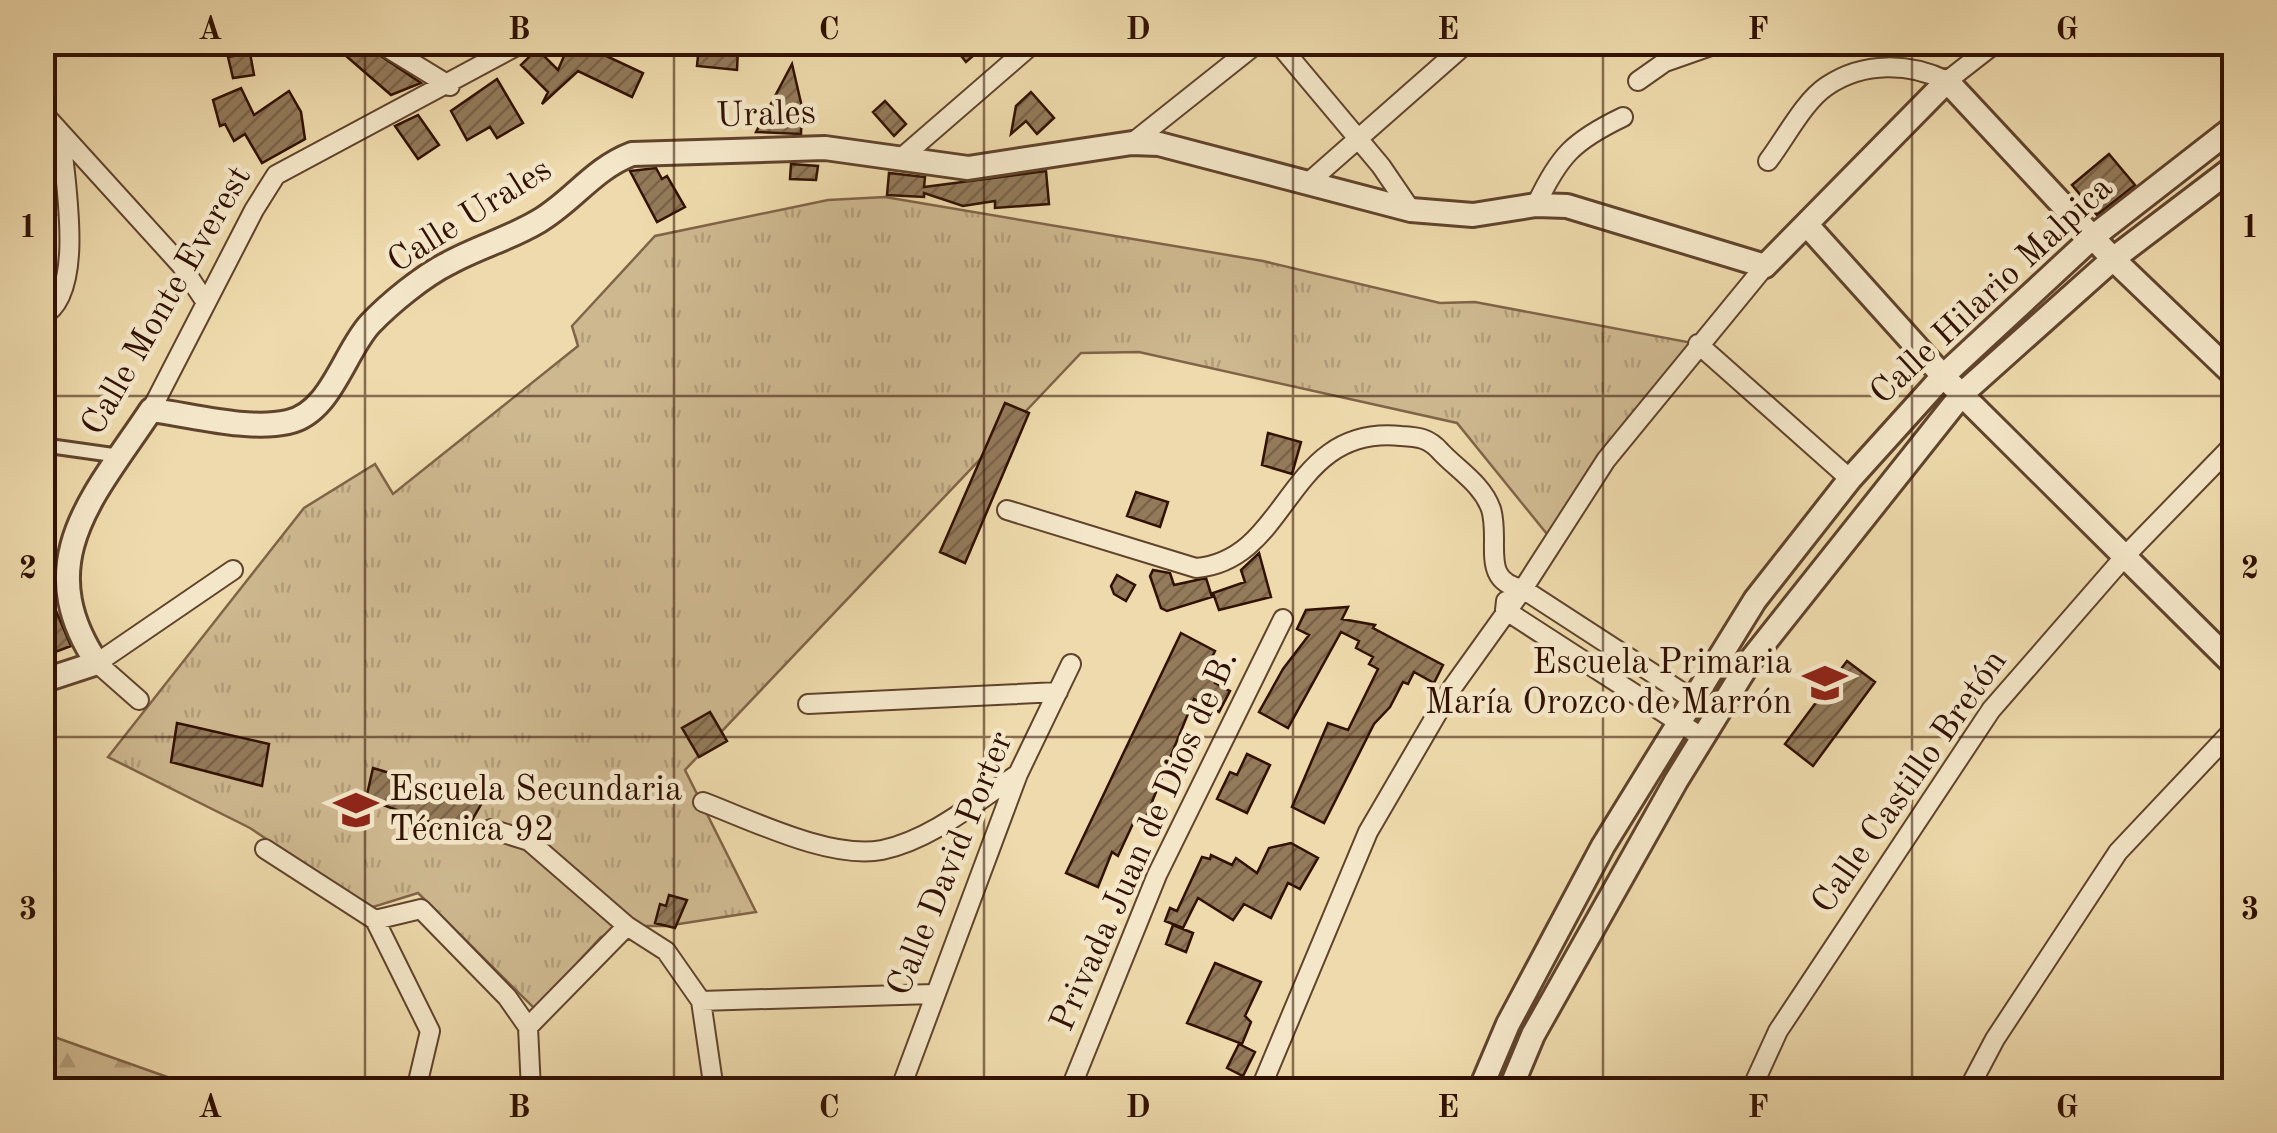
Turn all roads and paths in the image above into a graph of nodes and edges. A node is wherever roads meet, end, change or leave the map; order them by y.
1 (378, 42) edge
2 (524, 42) edge
3 (1035, 42) edge
4 (1258, 42) edge
5 (1277, 42) edge
6 (1468, 42) edge
7 (1722, 42) edge
8 (1996, 42) edge
9 (1638, 81) dead end
10 (1947, 81) junction
11 (450, 86) junction
12 (42, 112) edge
13 (1623, 117) dead end
14 (2234, 127) edge
15 (61, 135) junction
16 (1358, 140) junction
17 (1132, 143) junction
18 (632, 154) joint
19 (900, 159) junction
20 (1768, 161) dead end
21 (2234, 167) edge
22 (1309, 182) junction
23 (1536, 206) junction
24 (1410, 210) junction
25 (1807, 224) junction
26 (2094, 236) junction
27 (2112, 259) junction
28 (1765, 266) junction
29 (205, 301) junction
30 (42, 316) edge
31 (1698, 344) junction
32 (2234, 374) edge
33 (1942, 376) junction
34 (1963, 393) junction
35 (150, 410) junction
36 (2234, 444) edge
37 (42, 445) edge
38 (120, 456) junction
39 (1850, 479) junction
40 (1007, 510) dead end
41 (2126, 555) junction
42 (234, 570) dead end
43 (1515, 588) junction
44 (1505, 610) junction
45 (1283, 620) dead end
46 (97, 663) junction
47 (1071, 664) dead end
48 (2234, 665) edge
49 (42, 681) edge
50 (1058, 692) junction
51 (139, 700) dead end
52 (1693, 700) junction
53 (808, 704) dead end
54 (1717, 715) junction
55 (1678, 724) junction
56 (2234, 728) edge
57 (1702, 738) junction
58 (1018, 774) junction
59 (703, 802) dead end
60 (492, 829) dead end
61 (266, 849) dead end
62 (375, 920) junction
63 (627, 926) junction
64 (934, 994) junction
65 (701, 1000) junction
66 (528, 1027) junction
67 (2234, 1078) edge
68 (416, 1090) edge
69 (531, 1090) edge
70 (714, 1090) edge
71 (900, 1090) edge
72 (1070, 1090) edge
73 (1260, 1090) edge
74 (1480, 1090) edge
75 (1510, 1090) edge
76 (1750, 1090) edge
77 (1968, 1090) edge
78 (2228, 1090) edge

1 - 11 street
2 - 11 street, Calle Monte Everest
3 - 19 street
4 - 17 street
5 - 16 street
6 - 16 street
7 - 9 street
8 - 10 street
10 - 20 street
10 - 25 street
10 - 26 street
11 - 29 street, Calle Monte Everest
12 - 15 street
13 - 23 street
14 - 26 street, Calle Hilario Malpica
15 - 29 street
15 - 30 street
16 - 22 street
16 - 24 street
17 - 19 street, Urales
17 - 22 street, Urales
18 - 19 street, Urales
18 - 35 street, Calle Urales
21 - 27 street, Calle Hilario Malpica
22 - 24 street, Urales
23 - 24 street, Urales
23 - 28 street, Urales
25 - 28 street
25 - 33 street
26 - 27 street
26 - 33 street, Calle Hilario Malpica
27 - 32 street
27 - 34 street, Calle Hilario Malpica
28 - 31 street
29 - 35 street, Calle Monte Everest
31 - 39 street
31 - 43 street
33 - 34 street
33 - 39 street, Calle Hilario Malpica
34 - 41 street
34 - 54 street, Calle Hilario Malpica
35 - 38 street, Calle Monte Everest
36 - 41 street, Calle Castillo Bretón
37 - 38 street
38 - 46 street, Calle Monte Everest
39 - 52 street, Calle Hilario Malpica
40 - 43 street
41 - 48 street
41 - 76 street, Calle Castillo Bretón
42 - 46 street
43 - 44 street
43 - 52 street
44 - 55 street
44 - 73 street
45 - 72 street, Privada Juan de Dios de B.
46 - 49 street
46 - 51 street
47 - 50 street, Calle David Porter
50 - 53 street
50 - 58 street, Calle David Porter
52 - 54 street
52 - 55 street, Calle Hilario Malpica
54 - 57 street, Calle Hilario Malpica
55 - 57 street
55 - 74 street, Calle Hilario Malpica
56 - 77 street
57 - 75 street, Calle Hilario Malpica
58 - 59 street
58 - 64 street, Calle David Porter
60 - 63 street
61 - 62 street
62 - 66 street
62 - 68 street
63 - 65 street
63 - 66 street
64 - 65 street
64 - 71 street, Calle David Porter
65 - 70 street
66 - 69 street
67 - 78 street

